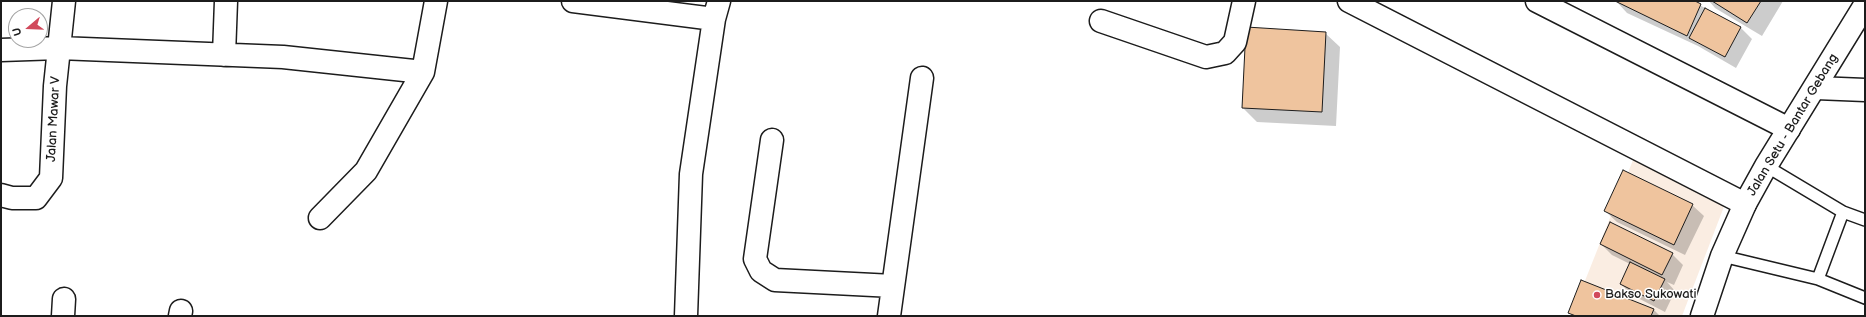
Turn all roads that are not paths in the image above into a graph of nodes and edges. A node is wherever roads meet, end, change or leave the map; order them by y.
1 (64, 1) edge
2 (226, 1) edge
3 (436, 1) edge
4 (1244, 1) edge
5 (1350, 1) edge
6 (1537, 1) edge
7 (586, 2) edge
8 (1865, 5) edge
9 (717, 10) edge
10 (1101, 21) dead end
11 (59, 48) junction
12 (1, 50) edge
13 (224, 55) junction
14 (423, 72) junction
15 (922, 78) dead end
16 (1816, 88) junction
17 (1865, 90) edge
18 (1789, 129) junction
19 (772, 140) dead end
20 (1766, 166) junction
21 (1, 195) edge
22 (1745, 204) junction
23 (1844, 212) junction
24 (320, 218) dead end
25 (1865, 220) edge
26 (1722, 256) junction
27 (1818, 279) junction
28 (893, 286) junction
29 (1865, 298) edge
30 (686, 316) edge
31 (889, 316) edge
32 (1702, 316) edge

1 - 11 street, Jalan Mawar V
2 - 13 street
3 - 14 street
4 - 10 street
5 - 22 street
6 - 18 street
7 - 9 street
8 - 16 street, Jalan Setu - Bantar Gebang
9 - 30 street
11 - 12 street
11 - 13 street
11 - 21 street, Jalan Mawar V
13 - 14 street
14 - 24 street
15 - 28 street
16 - 17 street
16 - 18 street, Jalan Setu - Bantar Gebang
18 - 20 street, Jalan Setu - Bantar Gebang
19 - 28 street
20 - 22 street, Jalan Setu - Bantar Gebang
20 - 23 lane
22 - 26 street, Jalan Setu - Bantar Gebang
23 - 25 lane
23 - 27 lane
26 - 27 lane
26 - 32 street, Jalan Setu - Bantar Gebang
27 - 29 lane
28 - 31 street

